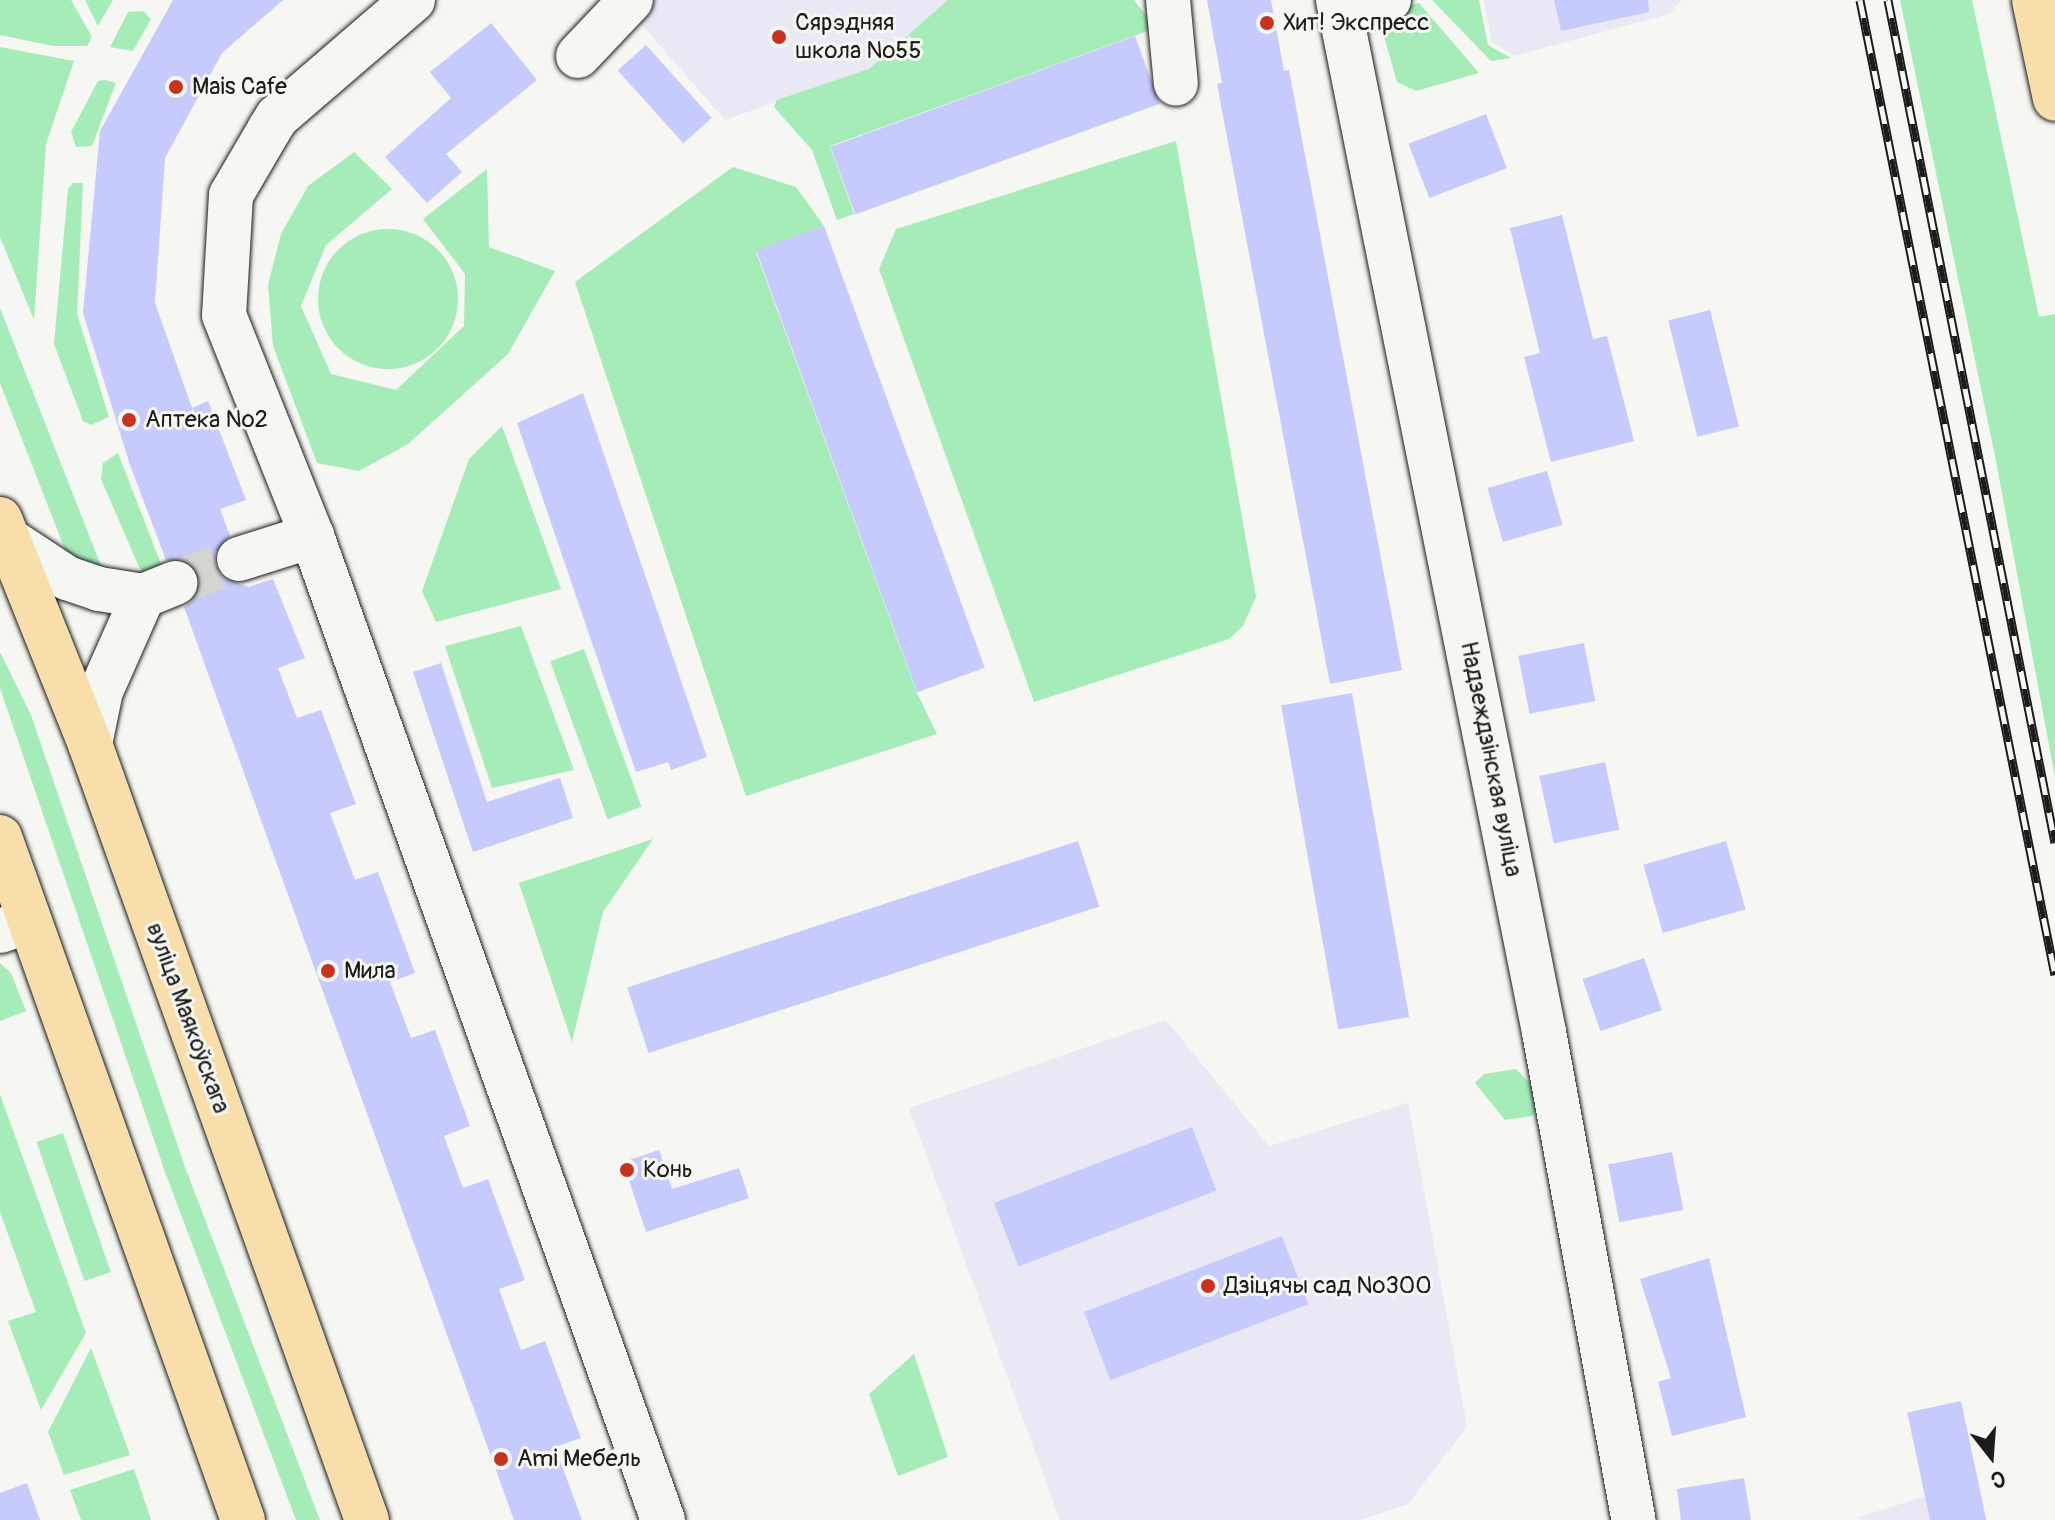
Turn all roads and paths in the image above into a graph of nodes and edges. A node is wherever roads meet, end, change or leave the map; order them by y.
1 (413, 0) edge
2 (631, 0) edge
3 (1168, 0) edge
4 (1389, 0) edge
5 (2034, 0) edge
6 (1339, 7) edge
7 (578, 56) dead end
8 (1176, 84) dead end
9 (2055, 99) edge
10 (4, 529) edge
11 (312, 536) junction
12 (239, 559) tunnel mouth
13 (90, 744) junction
14 (0, 837) edge
15 (15, 926) edge
16 (243, 1520) edge
17 (367, 1520) edge
18 (663, 1520) edge
19 (1634, 1520) edge

1 - 11 street
2 - 7 street
3 - 8 street
4 - 6 street
5 - 9 main road
6 - 19 street, Надзеждзінская вуліца
10 - 13 main road, вуліца Маякоўскага
10 - 13 street
11 - 12 street
11 - 18 street
13 - 17 main road, вуліца Маякоўскага
14 - 15 main road
15 - 16 main road

